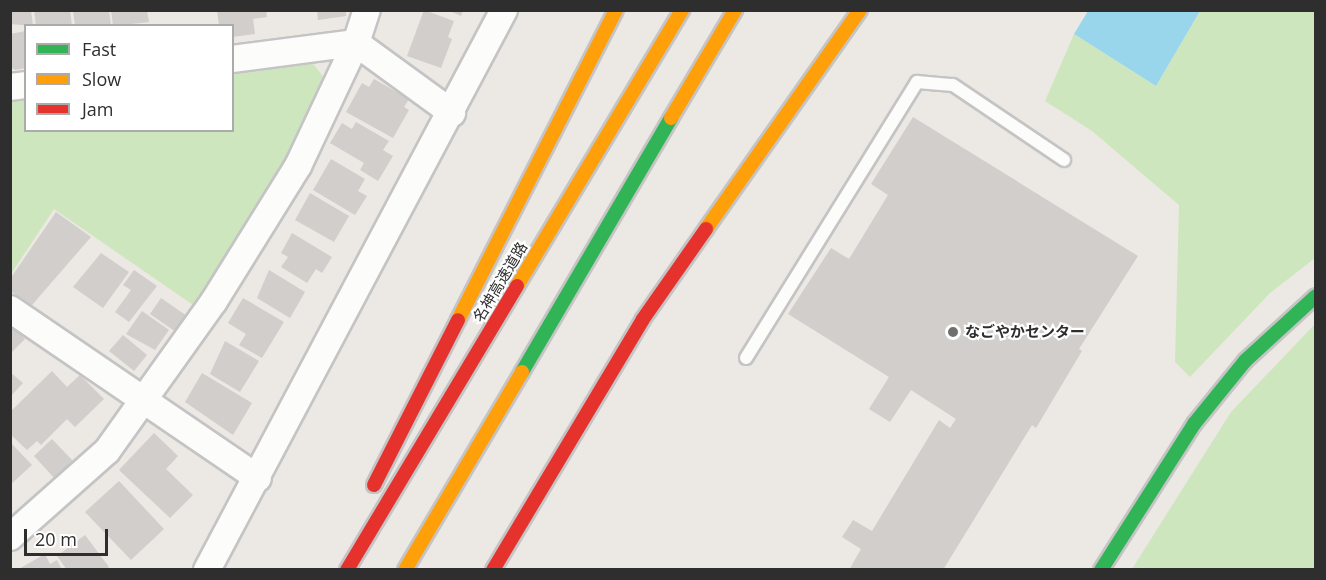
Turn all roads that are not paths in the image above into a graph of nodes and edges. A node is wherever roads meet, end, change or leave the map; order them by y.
1 (367, 10) edge
2 (504, 10) edge
3 (616, 10) edge
4 (682, 10) edge
5 (735, 10) edge
6 (860, 10) edge
7 (356, 43) junction
8 (234, 59) edge
9 (452, 113) junction
10 (1064, 160) dead end
11 (1316, 296) edge
12 (10, 309) edge
13 (746, 358) dead end
14 (145, 398) junction
15 (258, 478) junction
16 (368, 496) dead end
17 (10, 537) edge
18 (207, 570) edge
19 (346, 570) edge
20 (405, 570) edge
21 (493, 570) edge
22 (1101, 570) edge

1 - 7 street
2 - 9 street
3 - 16 main road
4 - 19 main road, 名神高速道路
5 - 20 main road
6 - 21 main road
7 - 8 street
7 - 9 street
7 - 14 street
9 - 15 street
10 - 13 lane
11 - 22 main road
12 - 14 street
14 - 15 street
14 - 17 street
15 - 18 street

